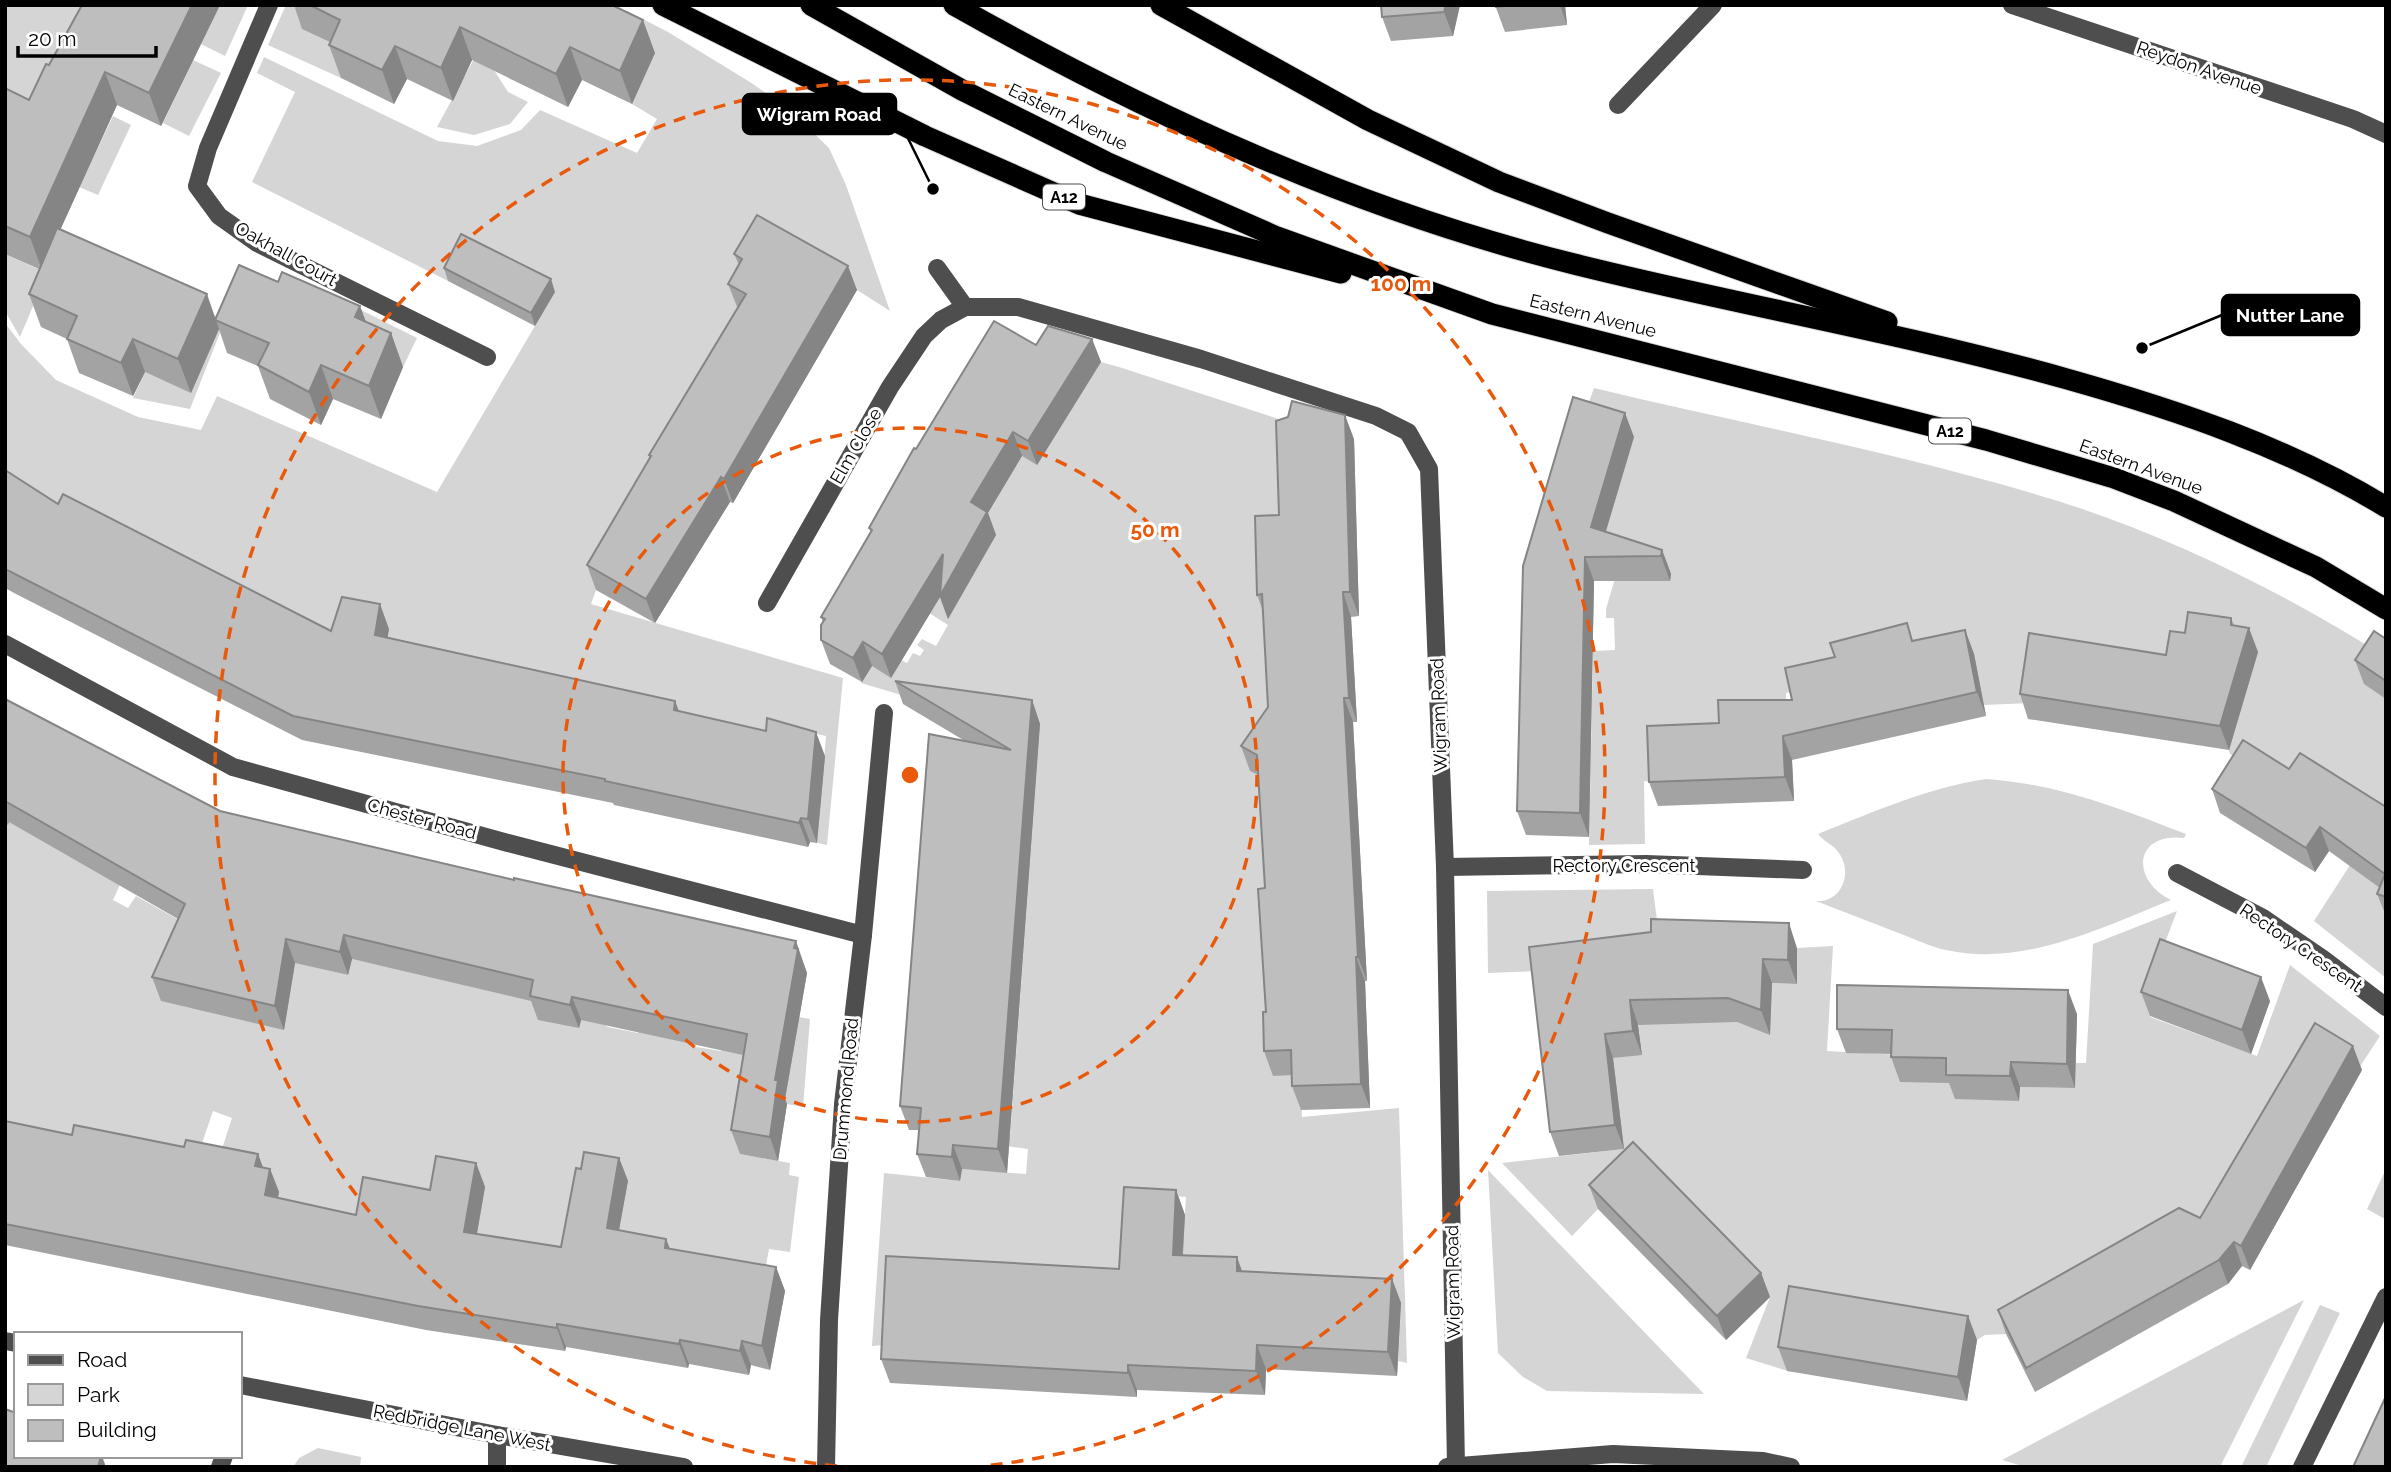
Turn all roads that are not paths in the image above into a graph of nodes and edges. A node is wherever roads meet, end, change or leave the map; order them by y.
1 (269, 5) edge
2 (663, 5) edge
3 (811, 5) edge
4 (954, 5) edge
5 (1161, 5) edge
6 (1713, 5) edge
7 (2012, 5) edge
8 (1618, 105) dead end
9 (2386, 134) edge
10 (937, 268) dead end
11 (965, 307) junction
12 (1492, 314) junction
13 (1975, 353) junction
14 (487, 357) dead end
15 (2386, 507) edge
16 (767, 603) dead end
17 (2386, 609) edge
18 (5, 644) edge
19 (884, 713) dead end
20 (1445, 867) junction
21 (1803, 870) dead end
22 (2177, 873) dead end
23 (863, 935) junction
24 (2386, 1007) edge
25 (2386, 1297) edge
26 (242, 1391) edge
27 (497, 1436) junction
28 (1456, 1466) edge
29 (497, 1467) edge
30 (684, 1467) edge
31 (827, 1467) edge
32 (1447, 1467) edge
33 (1791, 1467) edge
34 (2302, 1467) edge

1 - 14 street, Oakhall Court
2 - 12 highway, A12
3 - 12 highway, Eastern Avenue / A12
4 - 13 highway
5 - 13 highway
6 - 8 street
7 - 9 street, Reydon Avenue
10 - 11 street
11 - 16 street, Elm Close
11 - 20 street, Wigram Road
12 - 17 highway, Eastern Avenue / A12
13 - 15 highway
18 - 23 street, Chester Road
19 - 23 street, Drummond Road
20 - 21 street, Rectory Crescent
20 - 28 street, Wigram Road
22 - 24 street, Rectory Crescent
23 - 31 street, Drummond Road
25 - 34 street
26 - 27 street, Redbridge Lane West
27 - 29 street
27 - 30 street, Redbridge Lane West
28 - 32 street
28 - 33 street

